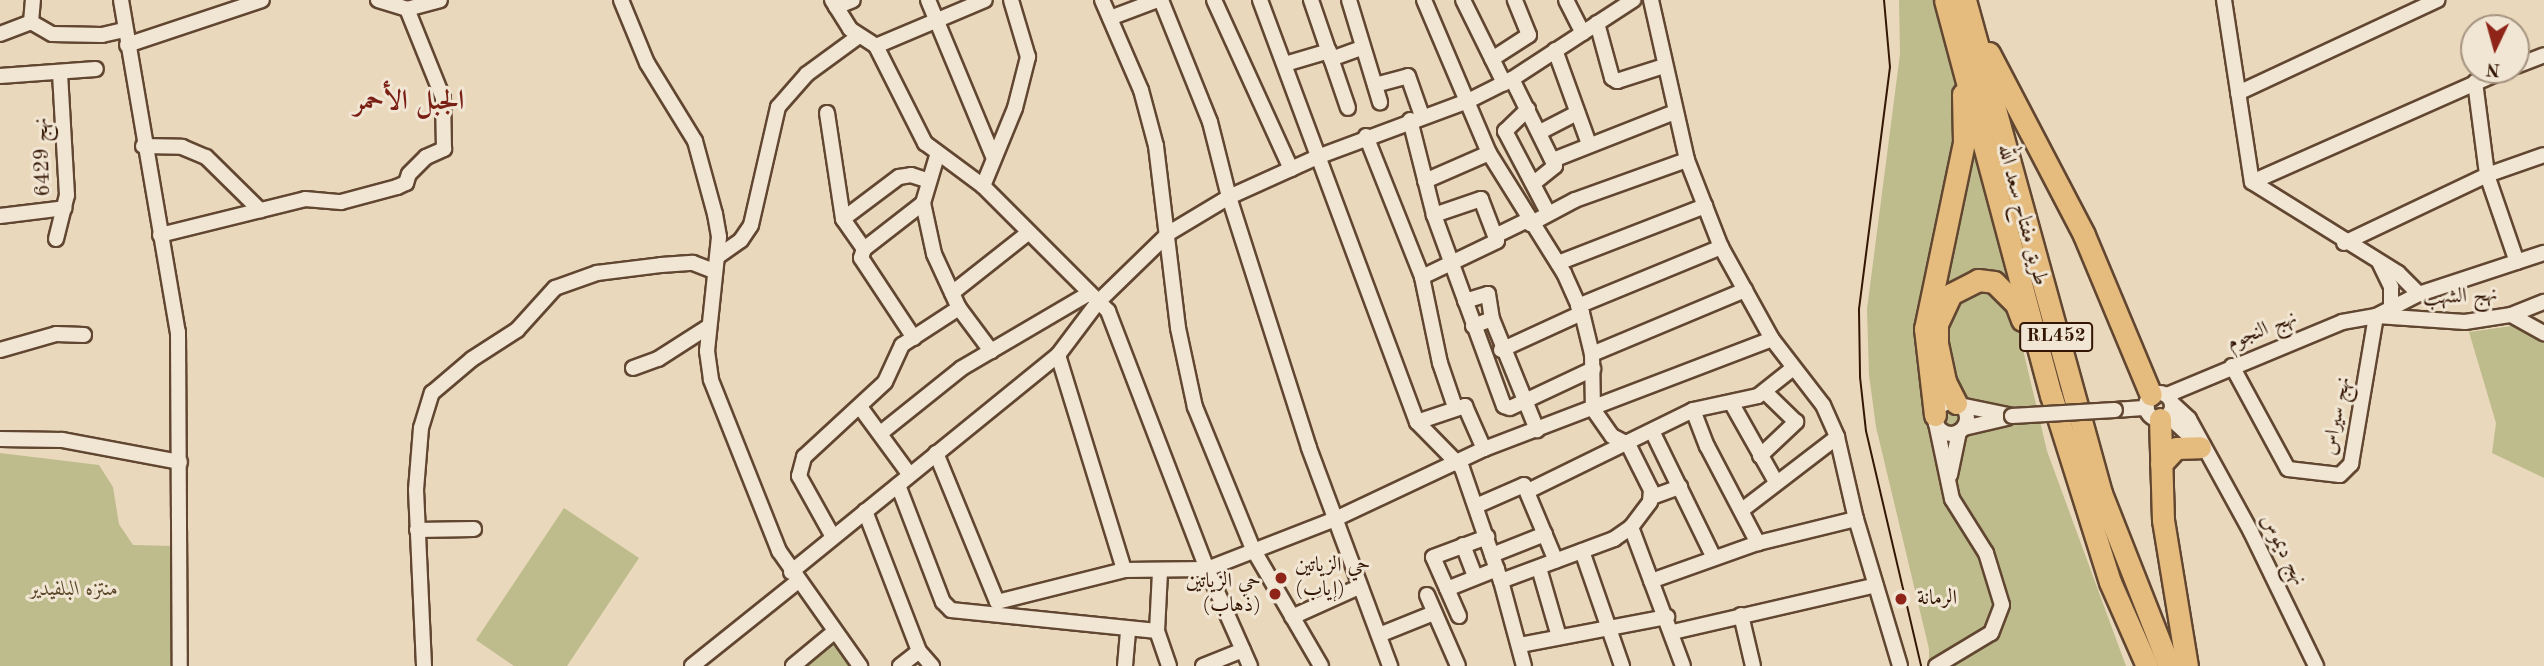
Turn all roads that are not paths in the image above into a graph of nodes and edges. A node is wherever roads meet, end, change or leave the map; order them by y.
1 (121, 0) edge
2 (262, 0) edge
3 (378, 0) edge
4 (440, 0) edge
5 (621, 0) edge
6 (853, 0) edge
7 (928, 0) edge
8 (985, 0) edge
9 (1011, 0) edge
10 (1102, 0) edge
11 (1159, 0) edge
12 (1214, 0) edge
13 (1260, 0) edge
14 (1311, 0) edge
15 (1349, 0) edge
16 (1424, 0) edge
17 (1463, 0) edge
18 (1515, 0) edge
19 (1566, 0) edge
20 (1633, 0) edge
21 (1651, 0) edge
22 (1945, 0) edge
23 (2224, 0) edge
24 (2437, 0) edge
25 (29, 1) edge
26 (969, 3) edge
27 (834, 4) edge
28 (407, 9) junction
29 (1968, 9) edge
30 (1110, 18) junction
31 (936, 20) junction
32 (31, 22) junction
33 (1597, 23) junction
34 (124, 30) junction
35 (1583, 33) junction
36 (0, 34) edge
37 (859, 36) junction
38 (127, 45) junction
39 (876, 46) junction
40 (1959, 47) junction
41 (1363, 48) junction
42 (1555, 50) junction
43 (1330, 55) junction
44 (1492, 59) junction
45 (1285, 64) junction
46 (1664, 66) junction
47 (96, 69) dead end
48 (60, 72) junction
49 (0, 76) edge
50 (1508, 81) junction
51 (2471, 84) edge
52 (2475, 84) edge
53 (1375, 85) junction
54 (2238, 93) junction
55 (1468, 101) junction
56 (1380, 103) dead end
57 (1348, 107) dead end
58 (1528, 109) junction
59 (1675, 112) junction
60 (828, 113) dead end
61 (1577, 113) junction
62 (1416, 118) junction
63 (1539, 132) junction
64 (1366, 136) junction
65 (1589, 145) junction
66 (144, 146) junction
67 (1489, 153) junction
68 (2544, 155) edge
69 (937, 156) junction
70 (993, 156) junction
71 (1320, 156) junction
72 (1553, 160) junction
73 (1688, 160) junction
74 (1291, 169) junction
75 (2487, 175) junction
76 (929, 181) junction
77 (1425, 181) junction
78 (2252, 182) junction
79 (1533, 184) junction
80 (983, 186) junction
81 (1228, 197) junction
82 (923, 203) junction
83 (1705, 206) junction
84 (65, 208) junction
85 (260, 210) junction
86 (1548, 213) junction
87 (1434, 215) junction
88 (0, 216) edge
89 (843, 219) junction
90 (1529, 222) junction
91 (1028, 233) junction
92 (1169, 233) junction
93 (160, 235) junction
94 (1495, 236) junction
95 (56, 239) dead end
96 (2344, 243) junction
97 (1721, 247) junction
98 (864, 248) junction
99 (2544, 253) edge
100 (2379, 262) junction
101 (2517, 262) junction
102 (1558, 263) junction
103 (716, 264) junction
104 (1453, 265) junction
105 (1422, 278) junction
106 (1745, 290) junction
107 (952, 293) junction
108 (2418, 294) junction
109 (1093, 298) junction
110 (1465, 301) junction
111 (2544, 302) edge
112 (958, 308) junction
113 (2391, 308) junction
114 (1580, 309) junction
115 (2511, 315) junction
116 (2376, 316) junction
117 (1492, 319) junction
118 (1473, 326) junction
119 (708, 327) junction
120 (2544, 332) edge
121 (84, 335) dead end
122 (914, 338) junction
123 (1772, 339) junction
124 (0, 350) edge
125 (1501, 350) junction
126 (991, 351) junction
127 (1058, 355) junction
128 (1593, 362) junction
129 (2232, 366) junction
130 (633, 369) dead end
131 (1791, 369) junction
132 (2043, 370) junction
133 (1765, 392) junction
134 (1526, 399) junction
135 (1732, 404) junction
136 (1958, 404) junction
137 (2161, 406) junction
138 (860, 407) junction
139 (1455, 407) junction
140 (1593, 410) junction
141 (1693, 410) junction
142 (2012, 416) junction
143 (1936, 419) junction
144 (1417, 422) junction
145 (1537, 430) junction
146 (1961, 430) junction
147 (882, 432) junction
148 (1653, 433) junction
149 (1837, 437) junction
150 (0, 439) edge
151 (1628, 444) junction
152 (1484, 449) junction
153 (2204, 452) junction
154 (936, 453) junction
155 (1760, 456) junction
156 (1458, 461) junction
157 (180, 462) junction
158 (2161, 464) junction
159 (909, 474) junction
160 (1776, 482) junction
161 (1949, 483) junction
162 (898, 485) junction
163 (1680, 487) junction
164 (1528, 491) junction
165 (1652, 497) junction
166 (1476, 506) junction
167 (1742, 510) junction
168 (865, 511) junction
169 (1856, 519) junction
170 (1334, 520) junction
171 (1631, 527) junction
172 (474, 528) dead end
173 (417, 530) junction
174 (1545, 534) junction
175 (833, 537) junction
176 (1487, 537) junction
177 (1758, 543) junction
178 (1463, 545) junction
179 (1253, 549) junction
180 (1582, 551) junction
181 (1714, 558) junction
182 (1556, 561) junction
183 (1539, 568) junction
184 (1207, 569) junction
185 (1497, 569) junction
186 (1124, 570) junction
187 (1160, 572) junction
188 (794, 577) junction
189 (1475, 577) junction
190 (1651, 581) junction
191 (1875, 585) junction
192 (1359, 587) junction
193 (1447, 589) junction
194 (1427, 595) dead end
195 (994, 601) junction
196 (1434, 613) junction
197 (983, 614) junction
198 (1741, 615) junction
199 (1459, 616) dead end
200 (1292, 617) junction
201 (1667, 617) junction
202 (1610, 630) junction
203 (1128, 631) junction
204 (1157, 631) junction
205 (834, 632) junction
206 (1673, 632) junction
207 (1379, 635) junction
208 (1559, 637) junction
209 (1520, 645) junction
210 (1244, 650) junction
211 (919, 651) junction
212 (180, 666) edge
213 (424, 666) edge
214 (692, 666) edge
215 (793, 666) edge
216 (860, 666) edge
217 (900, 666) edge
218 (932, 666) edge
219 (1125, 666) edge
220 (1169, 666) edge
221 (1203, 666) edge
222 (1250, 666) edge
223 (1321, 666) edge
224 (1390, 666) edge
225 (1458, 666) edge
226 (1524, 666) edge
227 (1622, 666) edge
228 (1683, 666) edge
229 (1754, 666) edge
230 (1900, 666) edge
231 (1936, 666) edge
232 (2147, 666) edge
233 (2169, 666) edge
234 (2187, 666) edge
235 (2316, 666) edge

1 - 34 street
2 - 38 street
3 - 28 street
4 - 28 street
5 - 103 street
6 - 27 street
7 - 31 street
8 - 26 street
9 - 70 street
10 - 30 street
11 - 30 street
11 - 81 street
12 - 74 street
13 - 45 street
14 - 43 street
15 - 41 street
16 - 55 street
17 - 44 street
18 - 44 street
19 - 35 street
20 - 33 street
21 - 46 street
22 - 40 highway, طريق مفتاح سعد الله / RL452
23 - 54 street
24 - 54 street
25 - 32 street
26 - 31 street
27 - 37 street
28 - 85 street
29 - 137 highway
29 - 233 highway, طريق مفتاح سعد الله / RL452
30 - 92 street
31 - 39 street
31 - 70 street
32 - 34 street
32 - 36 street
33 - 35 street
33 - 46 street
34 - 38 street
35 - 42 street
37 - 39 street
37 - 103 street
38 - 66 street
39 - 69 street
40 - 132 highway, طريق مفتاح سعد الله / RL452
40 - 143 highway
41 - 43 street
41 - 53 street
42 - 50 street
42 - 61 street
43 - 45 street
43 - 57 street
44 - 50 street
45 - 71 street
46 - 59 street
47 - 48 street
48 - 49 street
48 - 84 street, نهج 6429
50 - 55 street
50 - 58 street
51 - 78 street
52 - 75 street
53 - 56 street
53 - 62 street
54 - 78 street
55 - 62 street
55 - 67 street
58 - 63 street
58 - 79 street
59 - 65 street
59 - 73 street
60 - 89 street
61 - 63 street
61 - 65 street
62 - 64 street
62 - 77 street
63 - 72 street
64 - 71 street
64 - 105 street
65 - 72 street
66 - 85 street
66 - 93 street
67 - 77 street
67 - 90 street
68 - 75 street
69 - 76 street
69 - 80 street
70 - 80 street
71 - 74 street
71 - 144 street
72 - 79 street
73 - 83 street
73 - 86 street
74 - 81 street
75 - 96 street
75 - 101 street
76 - 82 street
76 - 89 street
77 - 87 street
78 - 96 street
79 - 86 street
80 - 91 street
81 - 92 street
81 - 170 street
82 - 98 street
82 - 107 street
83 - 97 street
83 - 102 street
84 - 88 street
84 - 95 street, نهج 6429
85 - 93 street
86 - 90 street
87 - 94 street
87 - 104 street
89 - 98 street
90 - 94 street
90 - 102 street
91 - 107 street
91 - 109 street
92 - 109 street
92 - 179 street
93 - 157 street
94 - 104 street
96 - 100 street
97 - 106 street
97 - 114 street
98 - 122 street
99 - 101 street
100 - 108 street
100 - 113 street
101 - 108 street
102 - 114 street
103 - 119 street
103 - 173 street
104 - 105 street
104 - 110 street
105 - 139 street
106 - 123 street
106 - 128 street
107 - 112 street
108 - 113 street
109 - 126 street
109 - 127 street
109 - 184 street
110 - 117 street
110 - 118 street
111 - 115 street, نهج الشهب
112 - 122 street
112 - 126 street
113 - 116 street
114 - 125 street
114 - 128 street
115 - 116 street, نهج الشهب
115 - 120 street
116 - 129 street, نهج النجوم
116 - 129 street, نهج سيراس
117 - 118 street
117 - 125 street
118 - 134 street
119 - 130 street
119 - 188 street
121 - 124 street
122 - 138 street
123 - 131 street
123 - 140 street
125 - 134 street
126 - 147 street
127 - 154 street
127 - 186 street
128 - 134 street
128 - 140 street
129 - 137 street, نهج النجوم
131 - 133 street
131 - 149 street
132 - 136 highway
132 - 232 highway, طريق مفتاح سعد الله / RL452
133 - 135 street
133 - 155 street
134 - 145 street
135 - 141 street
135 - 155 street
136 - 142 street
136 - 143 street
136 - 146 street
137 - 142 street, bridge
137 - 153 street, نهج ديموس
137 - 158 highway
138 - 147 street
138 - 175 street
139 - 144 street
139 - 152 street
140 - 145 street
140 - 151 street
141 - 148 street
141 - 167 street
142 - 146 street
143 - 146 street
143 - 161 street
144 - 156 street
145 - 152 street
146 - 161 street
147 - 159 street
148 - 151 street
148 - 163 street
149 - 160 street
149 - 169 street
150 - 157 street
151 - 164 street
151 - 165 street
152 - 156 street
153 - 158 highway
153 - 235 street, نهج ديموس
154 - 159 street
154 - 195 street
155 - 160 street
156 - 166 street
156 - 170 street
157 - 212 street
158 - 234 highway
159 - 162 street
160 - 167 street
161 - 231 street
162 - 168 street
162 - 197 street
163 - 165 street
163 - 181 street
164 - 166 street
164 - 174 street
165 - 171 street
166 - 176 street
167 - 177 street
168 - 175 street
168 - 211 street
169 - 177 street
169 - 191 street
170 - 179 street
170 - 192 street
171 - 180 street
171 - 190 street
172 - 173 street
173 - 213 street
174 - 182 street
174 - 185 street
175 - 188 street
176 - 178 street
176 - 185 street
177 - 181 street
178 - 189 street
178 - 193 street
179 - 184 street
179 - 200 street
180 - 182 street
180 - 202 street
181 - 190 street
182 - 183 street
183 - 185 street
183 - 208 street
184 - 187 street
184 - 210 street
185 - 189 street
185 - 209 street
186 - 187 street
186 - 195 street
187 - 204 street
188 - 205 street
188 - 214 street
189 - 193 street
190 - 201 street
191 - 198 street
191 - 230 street
192 - 200 street
192 - 207 street
193 - 199 street
194 - 196 street
195 - 197 street
196 - 207 street
196 - 225 street
197 - 203 street
198 - 206 street
198 - 229 street
200 - 223 street
201 - 202 street
201 - 206 street
202 - 208 street
202 - 227 street
203 - 204 street
203 - 219 street
204 - 220 street
205 - 215 street
205 - 216 street
206 - 228 street
207 - 224 street
208 - 209 street
209 - 226 street
210 - 221 street
210 - 222 street
211 - 217 street
211 - 218 street

